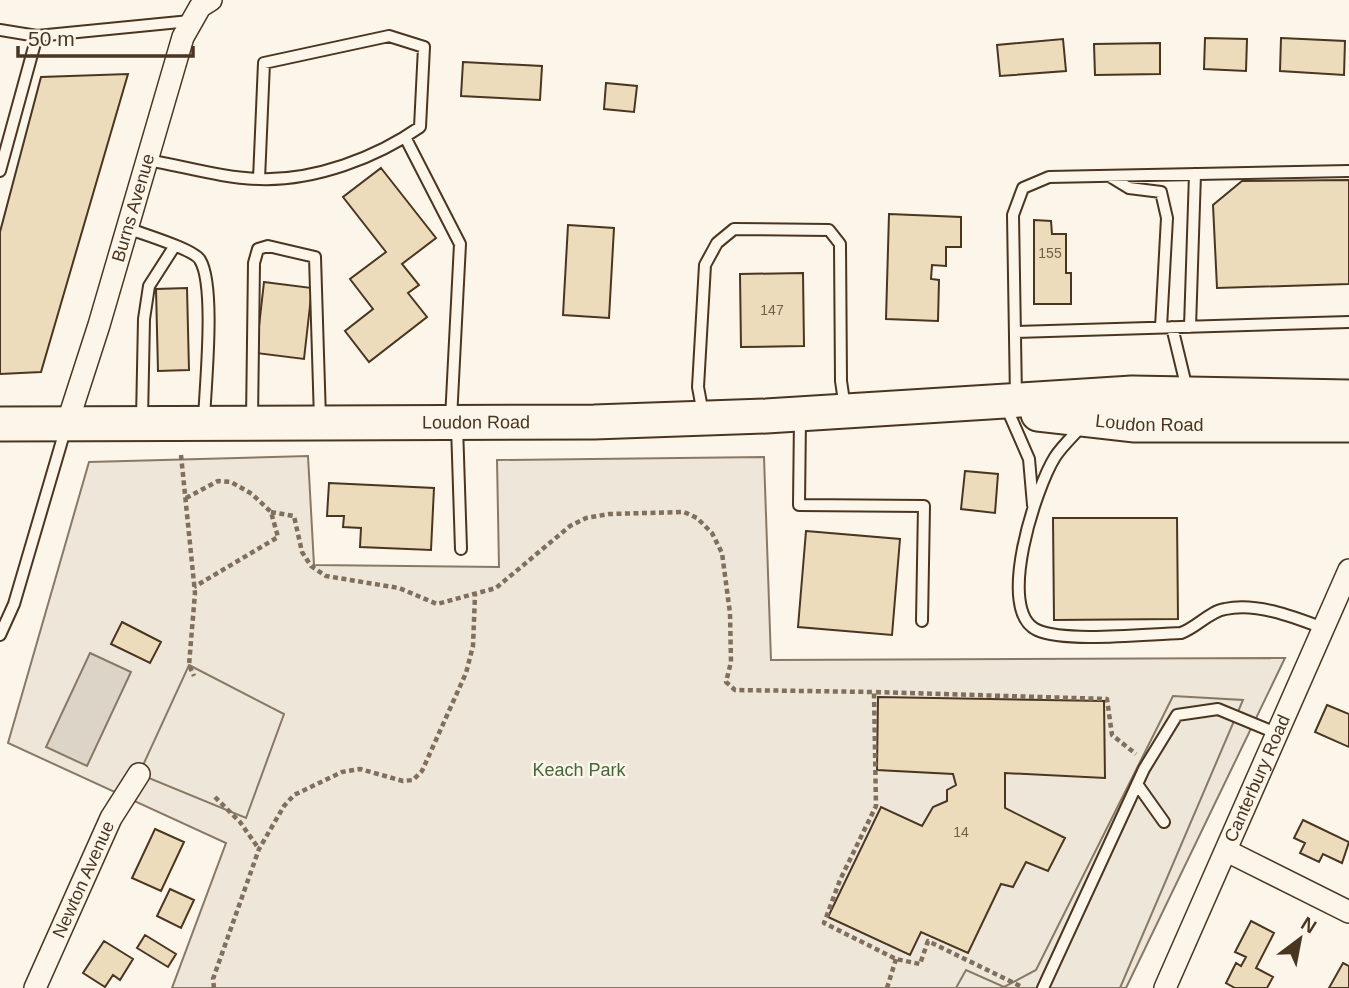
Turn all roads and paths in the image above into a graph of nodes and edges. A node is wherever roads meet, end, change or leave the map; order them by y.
1 (211, 0) edge
2 (190, 21) junction
3 (0, 30) edge
4 (37, 36) junction
5 (405, 137) junction
6 (147, 160) junction
7 (0, 171) edge
8 (1349, 171) edge
9 (1195, 174) junction
10 (1109, 176) junction
11 (259, 180) junction
12 (127, 228) junction
13 (174, 247) junction
14 (1349, 322) edge
15 (1167, 327) junction
16 (1190, 327) junction
17 (1014, 332) junction
18 (1189, 395) junction
19 (1349, 397) edge
20 (1012, 405) junction
21 (845, 411) junction
22 (800, 414) junction
23 (703, 418) junction
24 (1087, 420) junction
25 (253, 422) junction
26 (320, 422) junction
27 (454, 422) junction
28 (204, 423) junction
29 (0, 424) edge
30 (67, 424) junction
31 (142, 425) junction
32 (1349, 425) edge
33 (181, 455) dead end
34 (186, 498) junction
35 (1033, 505) junction
36 (271, 512) junction
37 (461, 549) dead end
38 (1349, 570) edge
39 (194, 587) junction
40 (475, 595) junction
41 (922, 621) dead end
42 (1323, 628) junction
43 (0, 635) edge
44 (194, 676) dead end
45 (874, 692) junction
46 (1276, 733) junction
47 (1136, 754) dead end
48 (139, 774) dead end
49 (1137, 784) junction
50 (215, 797) dead end
51 (1164, 822) dead end
52 (259, 849) junction
53 (1227, 851) junction
54 (1349, 912) edge
55 (896, 959) junction
56 (1020, 986) edge
57 (35, 988) edge
58 (214, 988) edge
59 (887, 988) edge
60 (1043, 988) edge
61 (1165, 988) edge

1 - 2 street, Burns Avenue
2 - 4 lane
2 - 6 street, Burns Avenue
3 - 4 lane
4 - 7 lane
5 - 11 lane
5 - 11 lane
5 - 27 lane
6 - 11 lane
6 - 12 street, Burns Avenue
8 - 9 lane
9 - 10 lane
9 - 16 lane
10 - 15 lane
10 - 17 lane
12 - 13 lane
12 - 30 street, Burns Avenue
13 - 28 lane
13 - 31 lane
14 - 16 lane
15 - 16 lane
15 - 17 lane
15 - 18 lane
17 - 20 lane
18 - 19 main road, Loudon Road
18 - 20 main road, Loudon Road
20 - 21 main road, Loudon Road
20 - 24 main road, Loudon Road
20 - 35 lane
21 - 22 main road, Loudon Road
21 - 23 lane
22 - 23 main road, Loudon Road
22 - 41 lane
23 - 27 main road, Loudon Road
24 - 32 main road, Loudon Road
24 - 35 lane
25 - 26 main road, Loudon Road
25 - 26 lane
25 - 28 main road, Loudon Road
26 - 27 main road, Loudon Road
27 - 37 lane
28 - 31 main road, Loudon Road
29 - 30 main road, Loudon Road
30 - 31 main road, Loudon Road
30 - 43 lane
33 - 34 path
34 - 36 path
34 - 39 path
35 - 42 lane
36 - 39 path
36 - 40 path
38 - 42 street, Canterbury Road
39 - 44 path
40 - 45 path
40 - 52 path
42 - 46 street, Canterbury Road
45 - 47 path
45 - 55 path
46 - 49 lane
46 - 53 street, Canterbury Road
48 - 57 street, Newton Avenue
49 - 51 lane
49 - 60 lane
50 - 52 path
52 - 58 path
53 - 54 street
53 - 61 street, Canterbury Road
55 - 56 path
55 - 59 path

